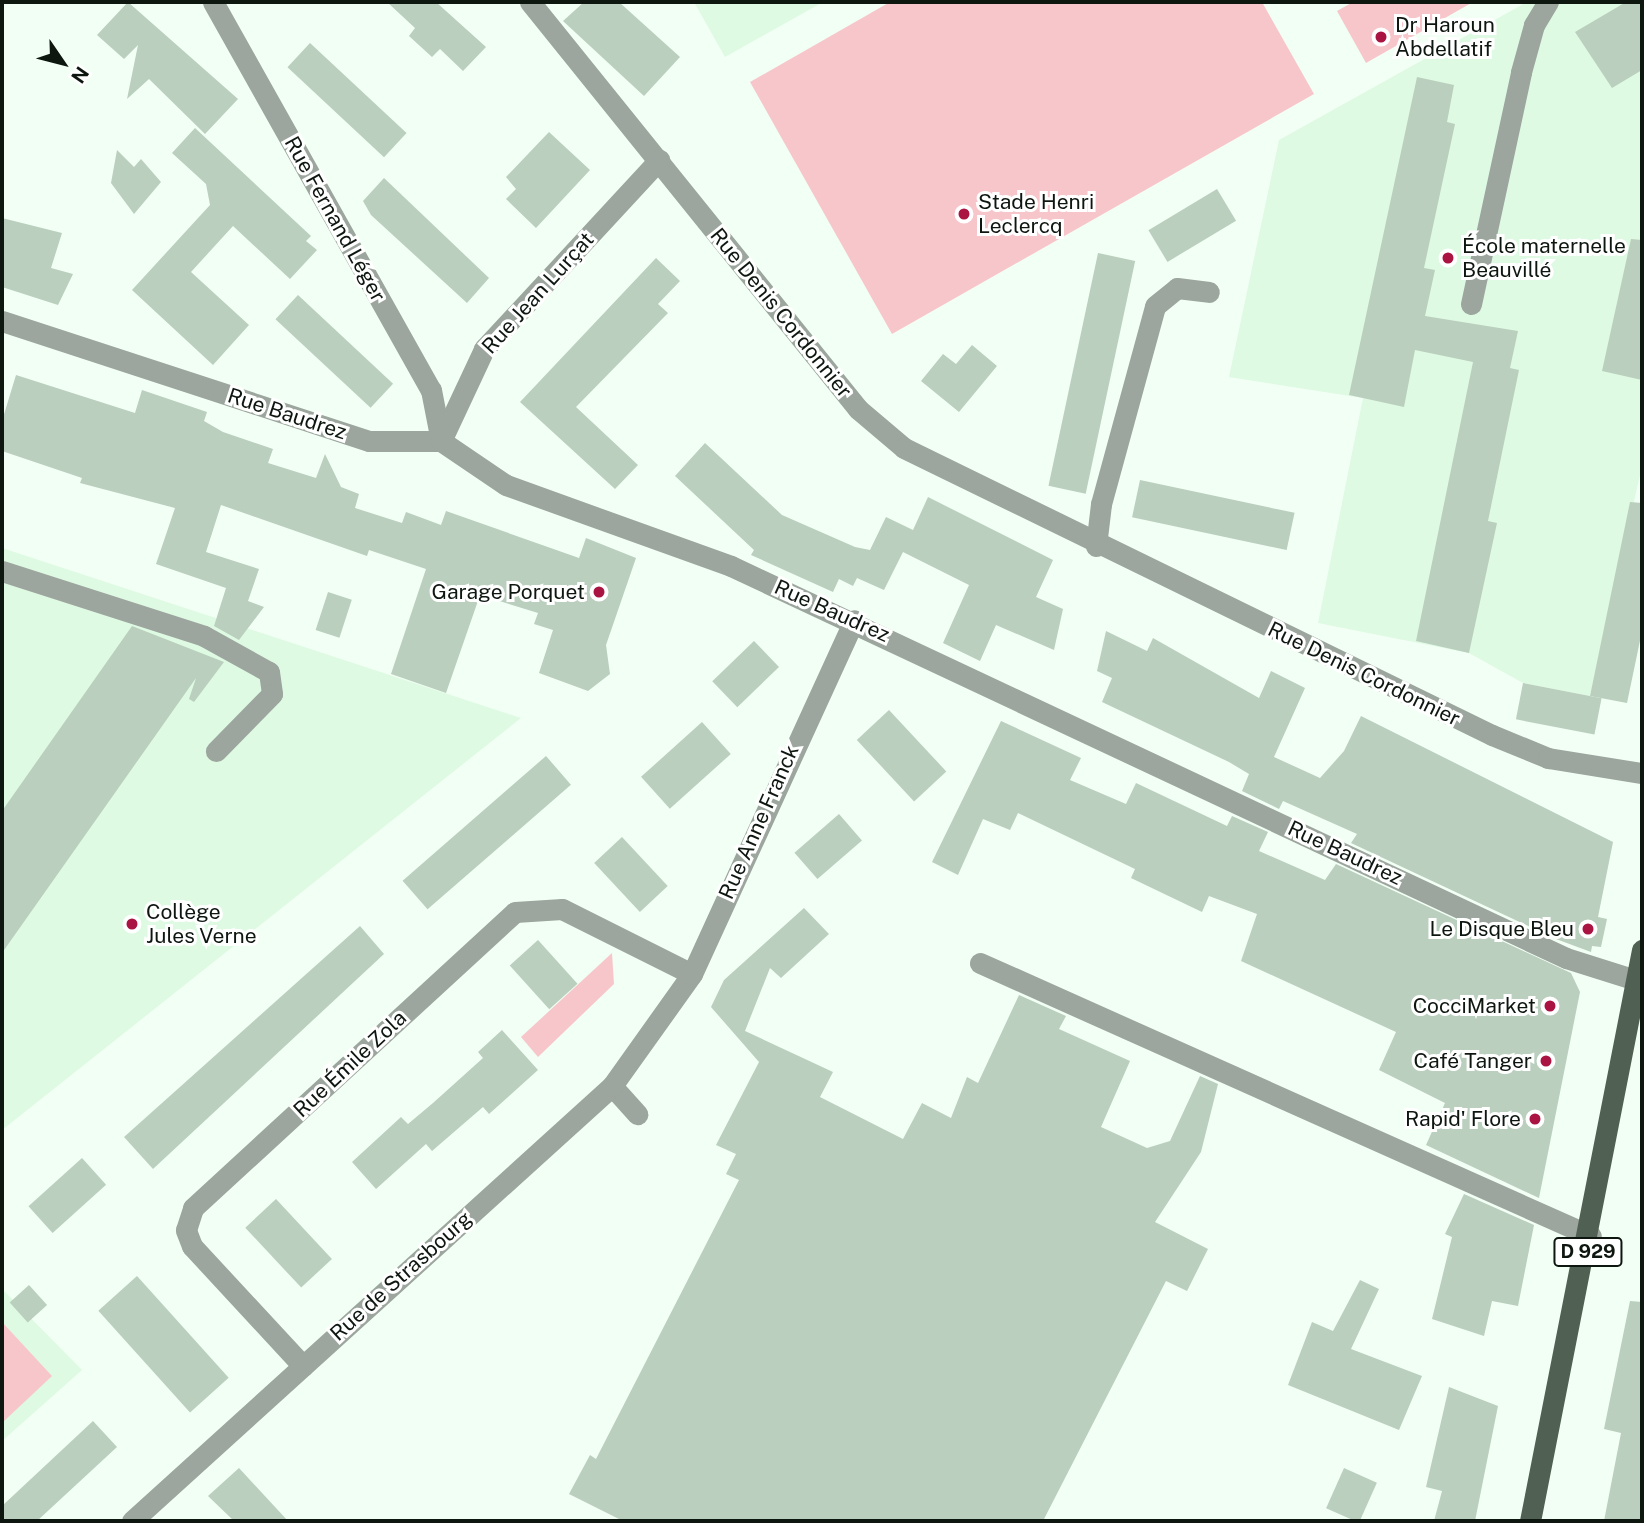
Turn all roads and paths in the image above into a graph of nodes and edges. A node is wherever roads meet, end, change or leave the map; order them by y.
1 (213, 2) edge
2 (530, 2) edge
3 (1548, 2) edge
4 (659, 160) junction
5 (1209, 292) dead end
6 (1471, 304) dead end
7 (2, 321) edge
8 (441, 441) junction
9 (1096, 546) junction
10 (2, 571) edge
11 (854, 620) junction
12 (216, 751) dead end
13 (1642, 773) edge
14 (1642, 950) edge
15 (980, 963) dead end
16 (692, 974) junction
17 (1640, 982) edge
18 (660, 1022) joint
19 (612, 1086) junction
20 (636, 1114) dead end
21 (1591, 1236) junction
22 (303, 1366) junction
23 (132, 1521) edge
24 (1530, 1521) edge

1 - 8 street, Rue Fernand Léger
2 - 4 street, Rue Denis Cordonnier
3 - 6 street
4 - 8 street, Rue Jean Lurçat
4 - 9 street, Rue Denis Cordonnier
5 - 9 street
7 - 8 street, Rue Baudrez
8 - 11 street, Rue Baudrez
9 - 13 street, Rue Denis Cordonnier
10 - 12 street
11 - 16 street, Rue Anne Franck
11 - 17 street, Rue Baudrez
14 - 17 main road, D 929
15 - 21 street
16 - 18 street, Rue Anne Franck
16 - 22 street, Rue Émile Zola
17 - 21 main road, D 929
18 - 19 street, Rue de Strasbourg
19 - 20 street
19 - 22 street, Rue de Strasbourg
21 - 24 main road, D 929
22 - 23 street, Rue de Strasbourg

